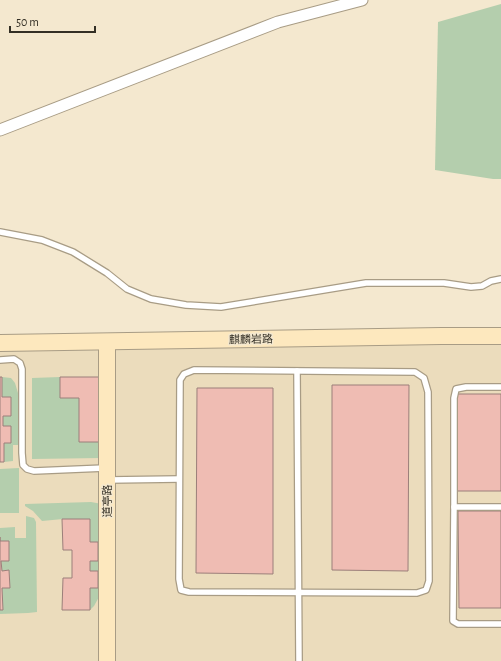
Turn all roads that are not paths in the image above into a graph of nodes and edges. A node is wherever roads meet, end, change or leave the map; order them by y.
1 (362, 0) edge
2 (0, 130) edge
3 (0, 232) edge
4 (501, 279) edge
5 (501, 336) edge
6 (107, 342) junction
7 (0, 343) edge
8 (0, 360) edge
9 (297, 371) junction
10 (501, 387) edge
11 (107, 474) junction
12 (179, 479) junction
13 (454, 507) junction
14 (501, 507) edge
15 (299, 593) junction
16 (501, 624) edge
17 (107, 661) edge
18 (299, 661) edge

1 - 2 street
3 - 4 lane
5 - 6 main road, 麒麟岩路
6 - 7 main road, 麒麟岩路
6 - 11 main road, 道亭路
8 - 11 lane
9 - 12 lane
9 - 15 lane
9 - 15 lane
10 - 13 lane
11 - 12 lane
11 - 17 main road, 道亭路
12 - 15 lane
13 - 14 lane
13 - 16 lane
15 - 18 lane

